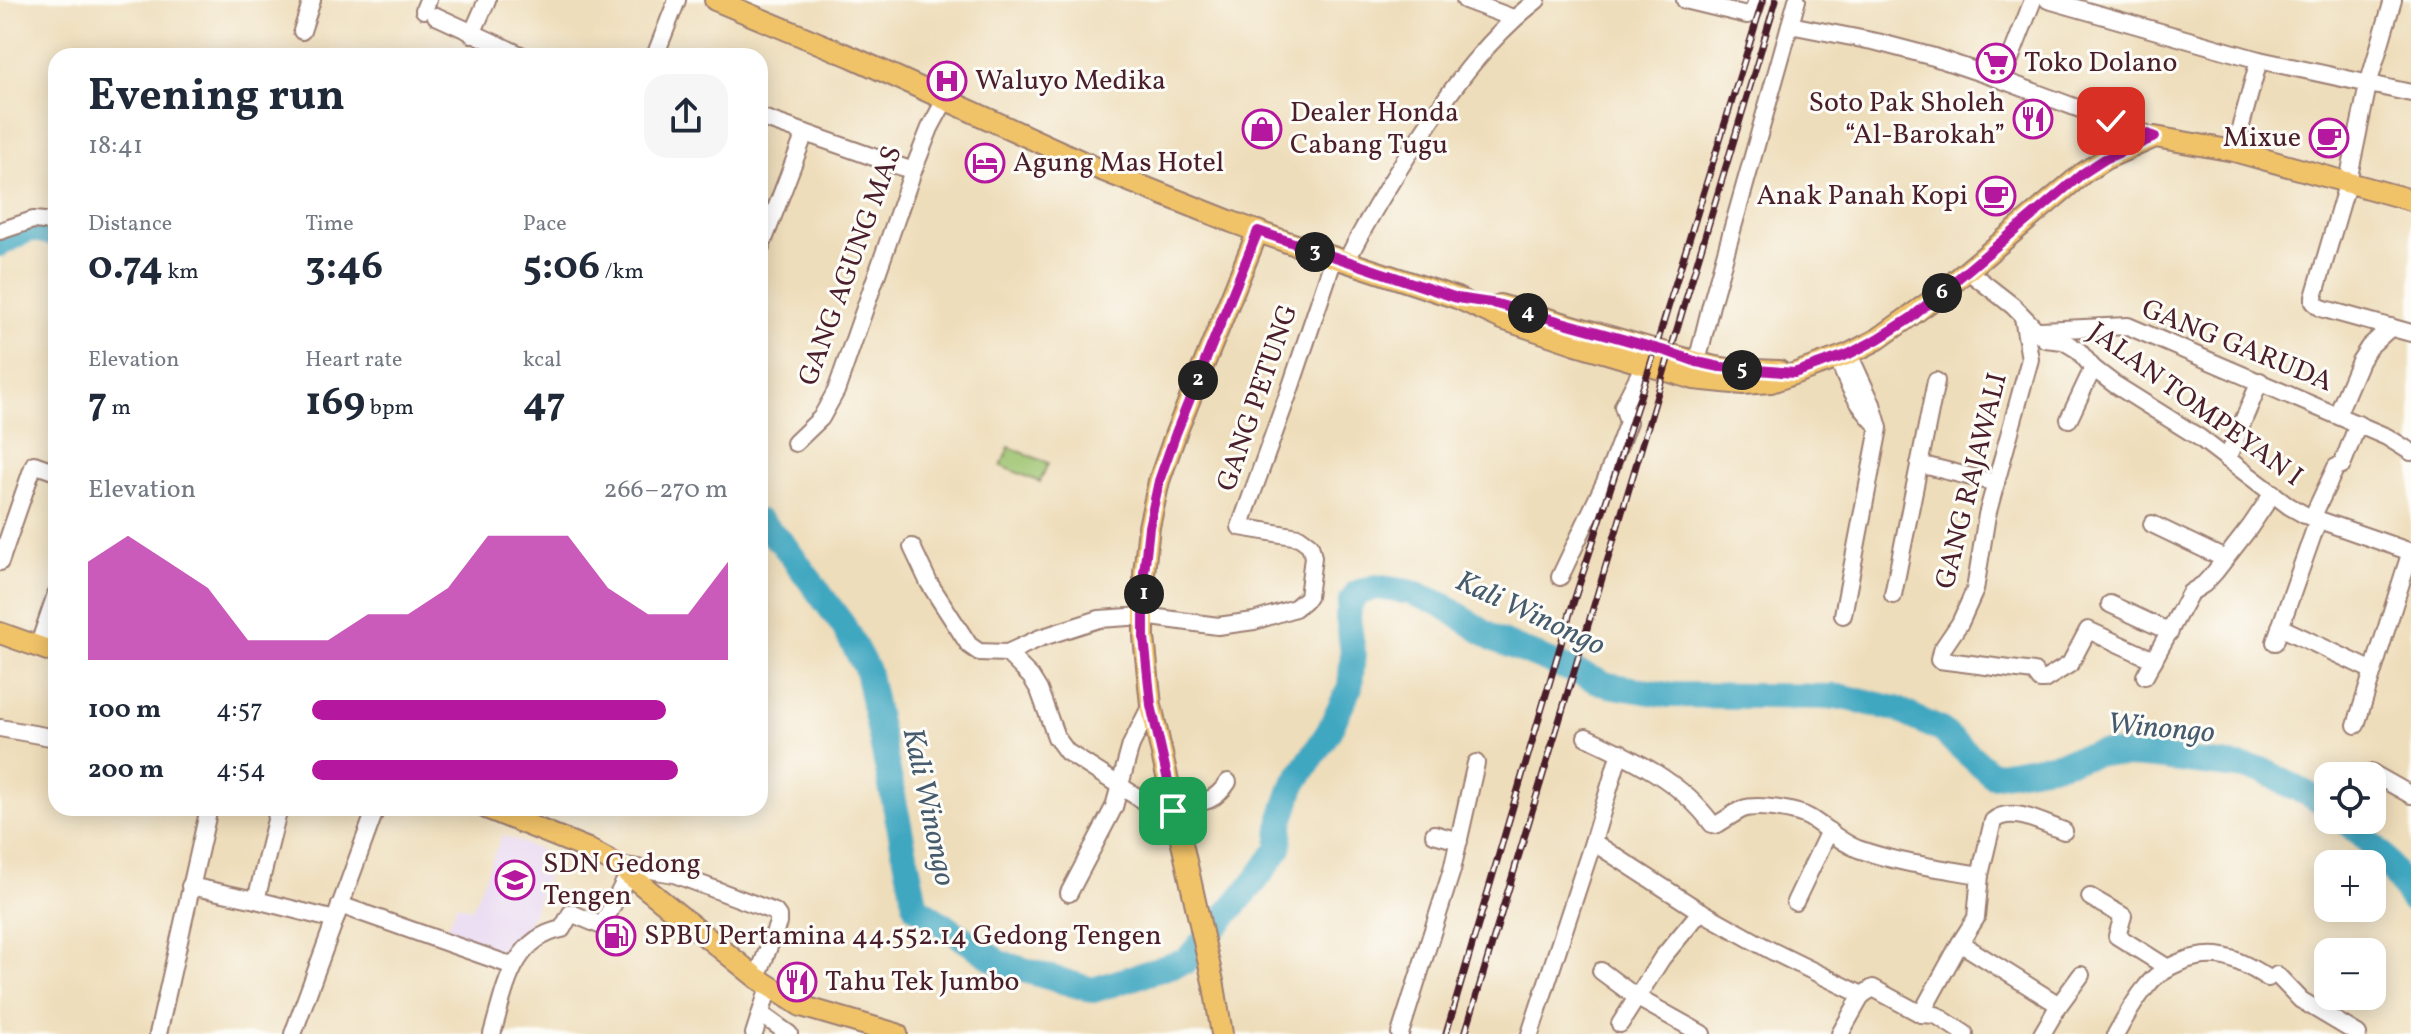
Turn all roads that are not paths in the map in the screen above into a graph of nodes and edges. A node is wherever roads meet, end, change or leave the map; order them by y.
1 (312, 0) edge
2 (487, 0) edge
3 (677, 0) edge
4 (715, 0) edge
5 (1465, 0) edge
6 (1537, 0) edge
7 (1685, 0) edge
8 (1757, 0) edge
9 (1797, 0) edge
10 (2033, 0) edge
11 (2048, 0) edge
12 (2393, 0) edge
13 (430, 9) edge
14 (1513, 18) junction
15 (1790, 25) junction
16 (302, 31) dead end
17 (472, 34) junction
18 (504, 48) edge
19 (658, 48) edge
20 (2259, 60) junction
21 (2002, 80) junction
22 (2368, 85) junction
23 (2411, 93) edge
24 (945, 100) junction
25 (768, 120) edge
26 (805, 133) junction
27 (2155, 137) junction
28 (2234, 151) junction
29 (913, 171) junction
30 (2348, 181) junction
31 (2411, 200) edge
32 (48, 221) edge
33 (768, 229) edge
34 (0, 231) edge
35 (1258, 231) junction
36 (1340, 260) junction
37 (1968, 271) junction
38 (1457, 298) junction
39 (2023, 317) junction
40 (2391, 327) junction
41 (2035, 331) junction
42 (2411, 333) edge
43 (1844, 356) junction
44 (1697, 362) junction
45 (1644, 365) junction
46 (2093, 368) junction
47 (1794, 373) junction
48 (1936, 381) dead end
49 (2260, 381) junction
50 (2337, 415) junction
51 (2069, 419) dead end
52 (2358, 424) junction
53 (795, 443) dead end
54 (2411, 452) edge
55 (2227, 459) junction
56 (1919, 464) junction
57 (48, 469) edge
58 (1996, 483) junction
59 (2273, 493) junction
60 (2315, 519) junction
61 (2152, 524) dead end
62 (912, 547) dead end
63 (2411, 552) edge
64 (2225, 559) junction
65 (0, 562) edge
66 (1560, 577) dead end
67 (1893, 595) dead end
68 (2110, 604) dead end
69 (1843, 615) dead end
70 (1144, 616) junction
71 (2170, 632) junction
72 (0, 633) edge
73 (47, 650) edge
74 (1007, 653) junction
75 (2154, 660) junction
76 (2373, 671) junction
77 (2145, 676) dead end
78 (1151, 705) junction
79 (2356, 725) dead end
80 (0, 728) edge
81 (48, 737) edge
82 (1586, 737) dead end
83 (1620, 752) junction
84 (1476, 763) dead end
85 (2386, 781) edge
86 (1228, 782) dead end
87 (1119, 784) junction
88 (2411, 795) edge
89 (1175, 809) junction
90 (207, 816) edge
91 (277, 816) edge
92 (373, 816) edge
93 (506, 816) edge
94 (1829, 831) junction
95 (2064, 831) dead end
96 (1434, 834) dead end
97 (1459, 841) junction
98 (1593, 842) junction
99 (623, 869) junction
100 (1980, 875) junction
101 (190, 886) junction
102 (1069, 893) dead end
103 (2090, 897) dead end
104 (256, 900) junction
105 (1795, 902) dead end
106 (1701, 911) junction
107 (338, 912) junction
108 (1960, 943) junction
109 (513, 966) junction
110 (2168, 968) junction
111 (1601, 971) dead end
112 (2081, 975) dead end
113 (763, 983) junction
114 (1862, 995) junction
115 (1636, 997) junction
116 (2059, 1005) junction
117 (761, 1014) junction
118 (1921, 1014) junction
119 (1620, 1024) dead end
120 (1942, 1028) edge
121 (158, 1034) edge
122 (293, 1034) edge
123 (492, 1034) edge
124 (754, 1034) edge
125 (789, 1034) edge
126 (897, 1034) edge
127 (1222, 1034) edge
128 (1400, 1034) edge
129 (1530, 1034) edge
130 (1702, 1034) edge
131 (1840, 1034) edge
132 (1965, 1034) edge
133 (2042, 1034) edge
134 (2116, 1034) edge
135 (2358, 1034) edge

1 - 16 street
2 - 17 street
3 - 19 street
4 - 24 main road
5 - 14 street
6 - 14 street
7 - 8 street
9 - 15 street
10 - 21 street
11 - 20 street
12 - 22 street
13 - 17 street
14 - 36 street
15 - 21 street
15 - 44 street
17 - 18 street
20 - 22 street
20 - 28 street
21 - 27 street
22 - 23 street
22 - 30 street
24 - 29 street, GANG AGUNG MAS
24 - 35 main road
25 - 26 street
26 - 29 street
26 - 33 street
27 - 28 main road
27 - 37 main road
28 - 30 main road
29 - 53 street, GANG AGUNG MAS
30 - 31 main road
30 - 40 street
32 - 34 street
35 - 36 main road
35 - 70 main road
36 - 38 main road
36 - 70 street, GANG PETUNG
37 - 39 street, JALAN TOMPEYAN I
37 - 43 main road
38 - 44 main road
38 - 45 main road
39 - 41 street, JALAN TOMPEYAN I
39 - 58 street, GANG RAJAWALI
40 - 42 street
40 - 50 street
41 - 46 street, JALAN TOMPEYAN I
41 - 49 street, GANG GARUDA
43 - 47 main road
43 - 69 street
44 - 47 main road
45 - 47 main road
45 - 66 street
46 - 51 street
46 - 55 street, JALAN TOMPEYAN I
48 - 56 street
49 - 50 street, GANG GARUDA
49 - 55 street
50 - 52 street, GANG GARUDA
52 - 54 street, GANG GARUDA
52 - 60 street
55 - 59 street, JALAN TOMPEYAN I
56 - 58 street
56 - 67 street
57 - 65 street
58 - 75 street, GANG RAJAWALI
59 - 60 street, JALAN TOMPEYAN I
59 - 64 street
60 - 63 street, JALAN TOMPEYAN I
60 - 76 street
61 - 64 street
62 - 74 street
63 - 76 street
64 - 71 street
68 - 71 street
70 - 74 street
70 - 78 main road
71 - 75 street
72 - 73 main road
74 - 87 street
75 - 77 street
76 - 79 street
78 - 87 street
78 - 89 main road
80 - 81 street
82 - 83 street
83 - 94 street
83 - 98 street
84 - 97 street
85 - 88 street
86 - 89 street
87 - 89 street
87 - 102 street
89 - 127 main road
90 - 101 street
91 - 104 street
92 - 107 street
93 - 99 main road
94 - 100 street
94 - 105 street
95 - 100 street
96 - 97 street
97 - 128 street
98 - 106 street
98 - 129 street
99 - 109 street
99 - 113 main road
99 - 113 street
100 - 108 street
101 - 104 street
101 - 121 street
103 - 110 street
104 - 107 street
106 - 114 street
106 - 115 street
107 - 109 street
107 - 122 street
108 - 116 street
108 - 118 street
109 - 123 street
110 - 134 street
110 - 135 street
111 - 115 street
112 - 116 street
113 - 117 street
113 - 126 main road
114 - 118 street
114 - 131 street
115 - 119 street
115 - 130 street
116 - 133 street
117 - 124 street
117 - 125 street
118 - 120 street
120 - 132 street

